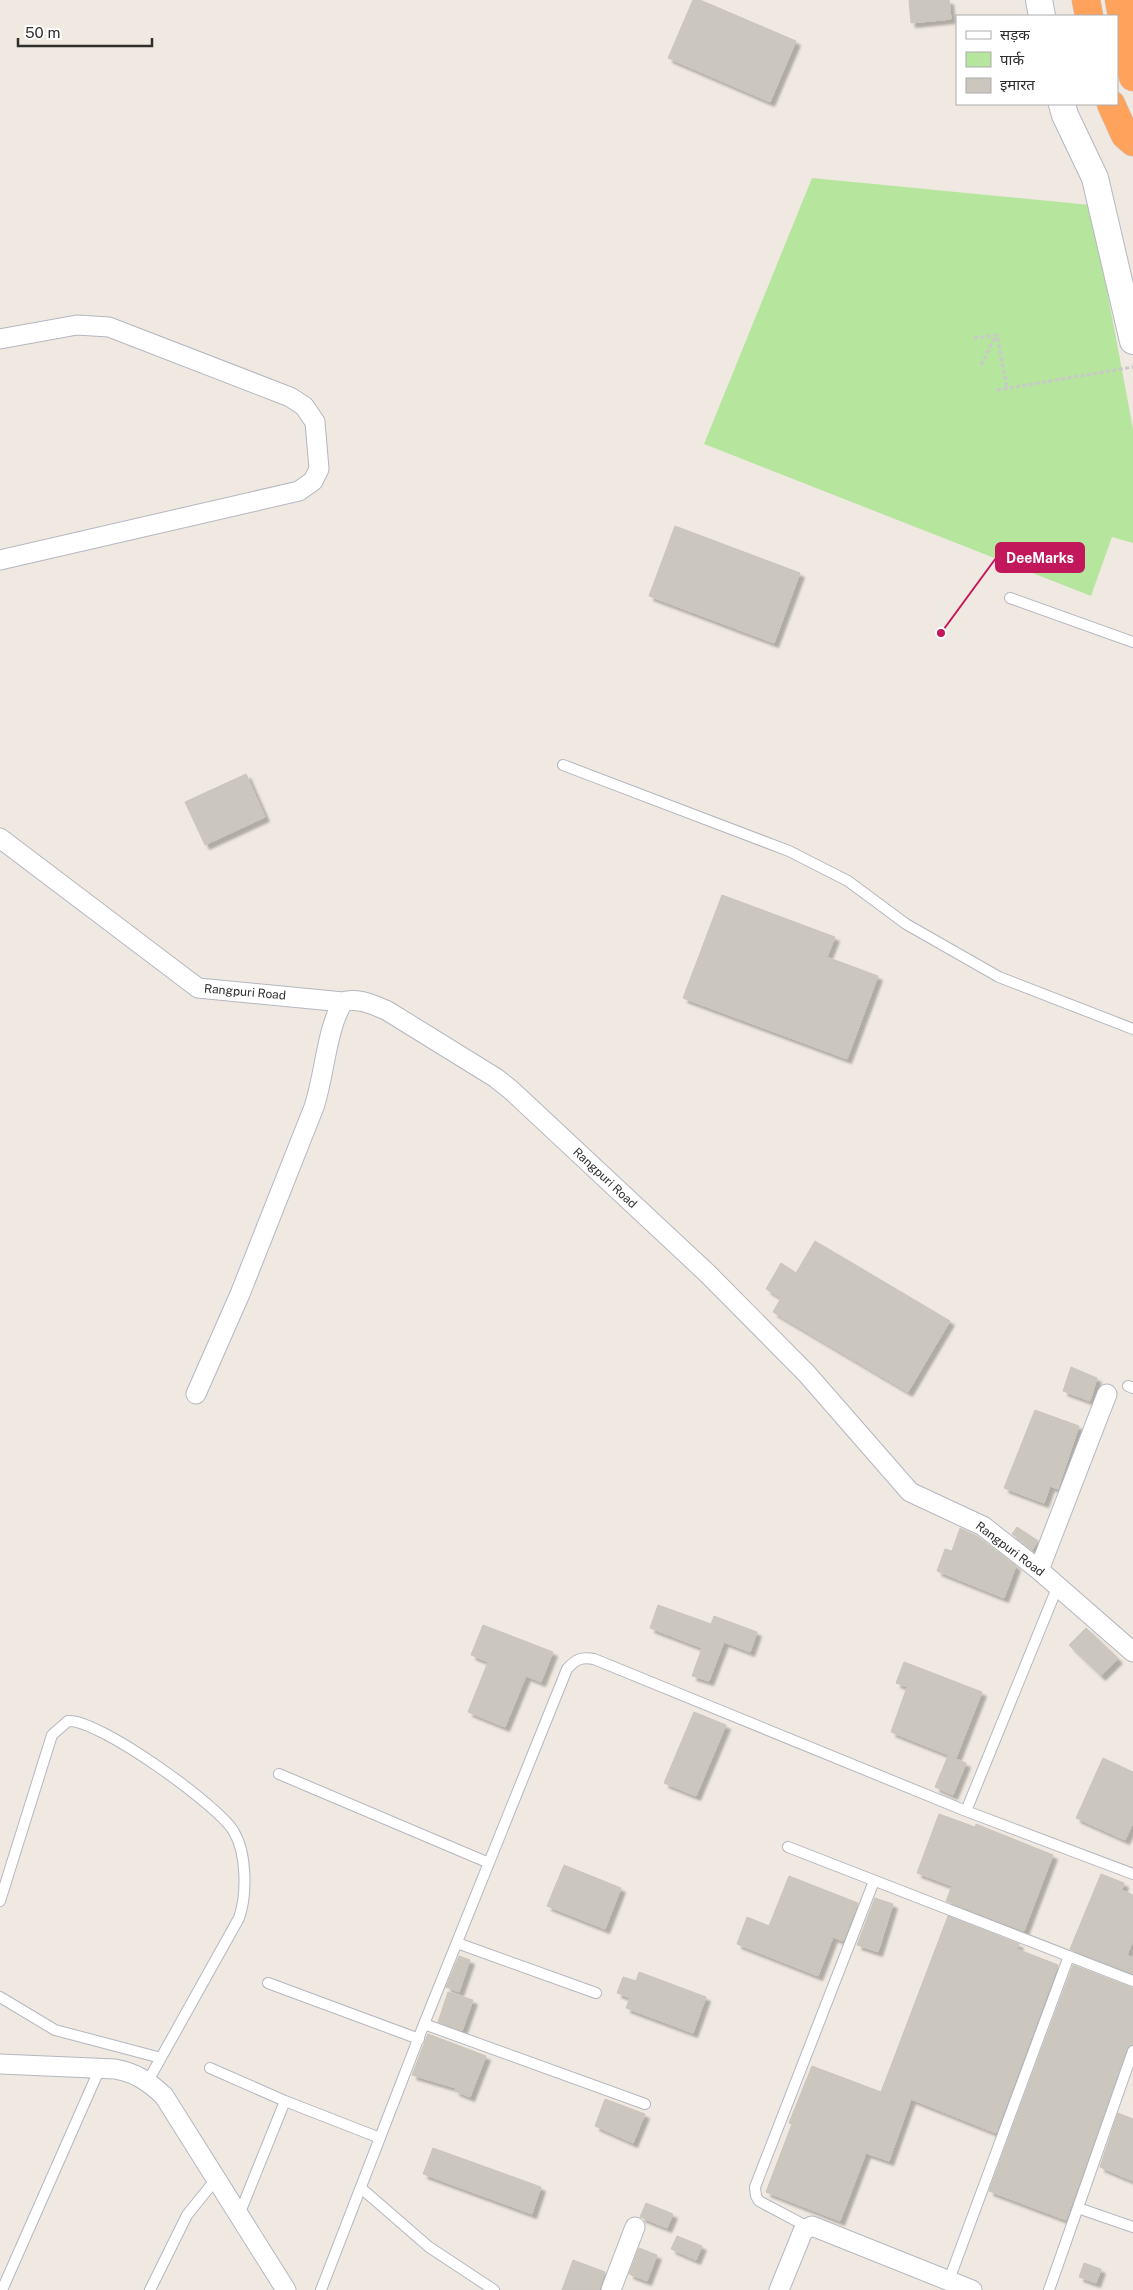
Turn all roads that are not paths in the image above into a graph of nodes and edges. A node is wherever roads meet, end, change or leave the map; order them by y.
1 (1038, 0) edge
2 (1086, 0) edge
3 (1119, 0) edge
4 (1042, 15) edge
5 (1090, 15) edge
6 (1133, 77) edge
7 (1062, 105) edge
8 (1111, 105) edge
9 (1133, 142) edge
10 (0, 339) edge
11 (1133, 341) edge
12 (0, 560) edge
13 (1010, 598) dead end
14 (1133, 642) edge
15 (563, 765) dead end
16 (0, 838) edge
17 (343, 1002) junction
18 (1133, 1029) edge
19 (196, 1394) dead end
20 (1107, 1394) dead end
21 (1039, 1570) junction
22 (1058, 1588) junction
23 (1133, 1652) edge
24 (279, 1774) dead end
25 (966, 1811) junction
26 (788, 1847) dead end
27 (489, 1863) junction
28 (1133, 1874) edge
29 (874, 1880) junction
30 (0, 1901) edge
31 (457, 1943) junction
32 (1069, 1956) junction
33 (1133, 1981) edge
34 (268, 1983) dead end
35 (596, 1993) dead end
36 (0, 1996) edge
37 (424, 2024) junction
38 (419, 2038) junction
39 (1133, 2051) edge
40 (161, 2058) junction
41 (0, 2064) edge
42 (100, 2068) junction
43 (210, 2068) dead end
44 (148, 2081) junction
45 (285, 2101) junction
46 (644, 2104) dead end
47 (380, 2138) junction
48 (216, 2179) junction
49 (361, 2188) junction
50 (1078, 2208) junction
51 (239, 2215) junction
52 (808, 2226) junction
53 (635, 2227) dead end
54 (1133, 2227) edge
55 (947, 2285) edge
56 (2, 2290) edge
57 (150, 2290) edge
58 (286, 2290) edge
59 (321, 2290) edge
60 (494, 2290) edge
61 (611, 2290) edge
62 (779, 2290) edge
63 (972, 2290) edge
64 (1049, 2290) edge

1 - 4 main road
2 - 5 highway
3 - 6 highway
7 - 11 main road
8 - 9 highway
10 - 12 street
13 - 14 lane
15 - 18 lane
16 - 17 street, Rangpuri Road
17 - 19 street
17 - 21 street, Rangpuri Road
20 - 21 street
21 - 22 street, Rangpuri Road
22 - 23 street, Rangpuri Road
22 - 25 lane
24 - 27 lane
25 - 27 lane
25 - 28 lane
26 - 29 lane
27 - 31 lane
29 - 32 lane
29 - 52 lane
30 - 40 lane
31 - 35 lane
31 - 37 lane
32 - 33 lane
32 - 55 lane
34 - 38 lane
36 - 40 lane
37 - 38 lane
37 - 46 lane
38 - 47 lane
39 - 50 lane
40 - 44 lane
41 - 42 street
42 - 44 street
42 - 56 lane
43 - 45 lane
44 - 48 street
45 - 47 lane
45 - 51 lane
47 - 49 lane
48 - 51 street
48 - 57 lane
49 - 59 lane
49 - 60 lane
50 - 54 lane
50 - 64 lane
51 - 58 street
52 - 55 street
52 - 62 street
53 - 61 street
55 - 63 street

